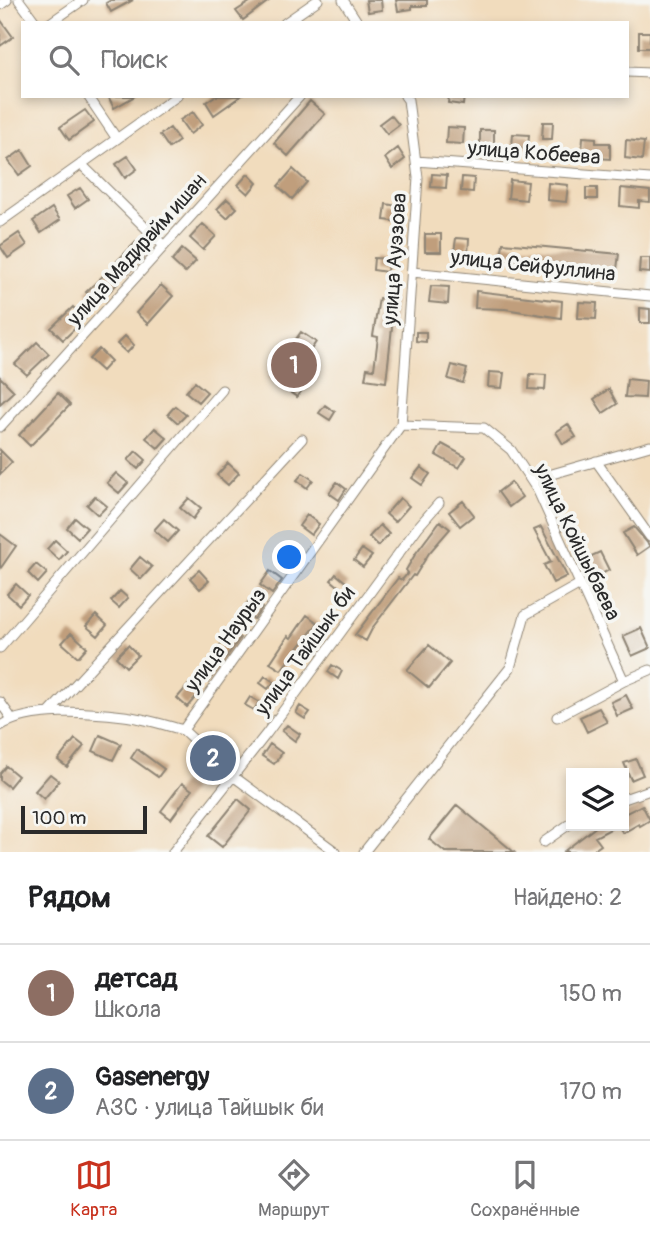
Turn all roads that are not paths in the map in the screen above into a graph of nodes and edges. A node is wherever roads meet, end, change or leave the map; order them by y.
1 (7, 0) edge
2 (19, 0) edge
3 (83, 0) edge
4 (318, 0) edge
5 (343, 0) edge
6 (0, 5) edge
7 (35, 21) edge
8 (53, 21) edge
9 (288, 21) edge
10 (357, 21) edge
11 (629, 72) edge
12 (650, 73) edge
13 (89, 98) edge
14 (174, 98) edge
15 (298, 98) edge
16 (406, 98) edge
17 (117, 139) junction
18 (416, 161) junction
19 (81, 164) junction
20 (650, 179) edge
21 (0, 222) edge
22 (164, 246) junction
23 (412, 272) junction
24 (650, 296) edge
25 (222, 390) dead end
26 (401, 425) junction
27 (0, 427) edge
28 (302, 439) dead end
29 (650, 446) edge
30 (596, 461) junction
31 (530, 480) junction
32 (439, 503) dead end
33 (650, 537) edge
34 (580, 584) junction
35 (0, 648) edge
36 (650, 670) edge
37 (624, 681) junction
38 (0, 702) edge
39 (49, 713) junction
40 (557, 717) dead end
41 (12, 719) junction
42 (0, 726) edge
43 (183, 730) junction
44 (233, 776) junction
45 (650, 790) edge
46 (629, 797) edge
47 (566, 827) edge
48 (544, 842) dead end
49 (173, 852) edge
50 (336, 852) edge
51 (364, 852) edge

1 - 6 street
2 - 7 street
3 - 8 street
4 - 9 street
5 - 10 street
11 - 12 street
13 - 17 street
14 - 17 street
15 - 22 street, улица Мадирайм ишан
16 - 18 street, улица Ауэзова
17 - 19 street
18 - 20 street, улица Кобеева
18 - 23 street, улица Ауэзова
19 - 21 street
19 - 22 street
22 - 27 street, улица Мадирайм ишан
23 - 24 street, улица Сейфуллина
23 - 26 street, улица Ауэзова
25 - 35 street
26 - 31 street, улица Койшыбаева
26 - 43 street, улица Наурыз
28 - 39 street
29 - 30 street
30 - 31 street
30 - 33 street
31 - 34 street, улица Койшыбаева
32 - 44 street, улица Тайшык би
34 - 37 street, улица Койшыбаева
34 - 51 street
36 - 37 street
37 - 40 street
38 - 41 street
39 - 41 street
39 - 43 street
41 - 42 street
43 - 44 street
44 - 49 street, улица Тайшык би
44 - 50 street
45 - 46 street
47 - 48 street

